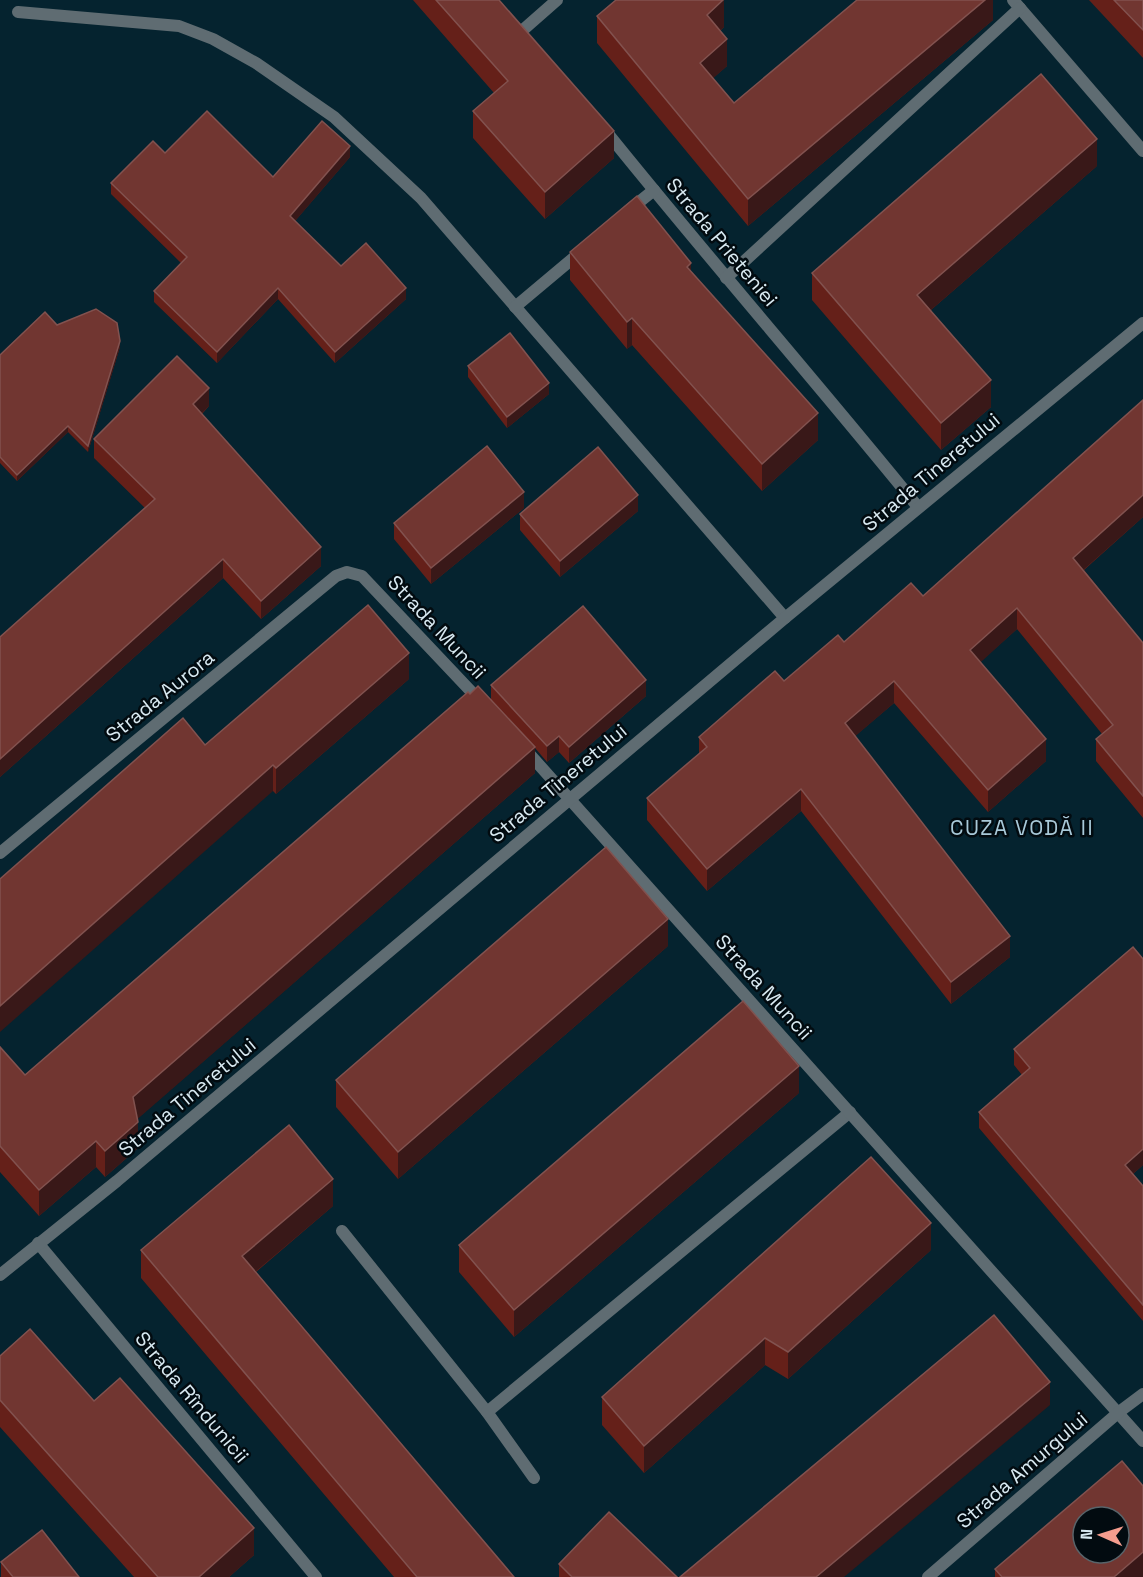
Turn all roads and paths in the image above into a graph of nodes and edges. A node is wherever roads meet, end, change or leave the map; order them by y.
1 (556, 0) edge
2 (1017, 4) edge
3 (18, 12) dead end
4 (524, 30) edge
5 (594, 116) edge
6 (1143, 151) edge
7 (654, 190) junction
8 (620, 218) edge
9 (596, 239) edge
10 (726, 278) junction
11 (515, 307) junction
12 (1143, 323) edge
13 (918, 507) junction
14 (347, 572) joint
15 (784, 618) junction
16 (488, 709) edge
17 (512, 735) edge
18 (570, 798) junction
19 (0, 853) edge
20 (850, 1112) junction
21 (342, 1231) dead end
22 (38, 1243) junction
23 (2, 1270) edge
24 (1143, 1394) edge
25 (487, 1412) junction
26 (1119, 1412) junction
27 (1143, 1441) edge
28 (534, 1478) dead end
29 (315, 1577) edge
30 (928, 1577) edge

1 - 4 street
2 - 6 street
2 - 10 street
3 - 11 street
5 - 7 street, Strada Prieteniei
7 - 8 street
7 - 10 street, Strada Prieteniei
9 - 11 street
10 - 13 street, Strada Prieteniei
11 - 15 street
12 - 13 street, Strada Tineretului
13 - 15 street, Strada Tineretului
14 - 16 street, Strada Muncii
14 - 19 street, Strada Aurora
15 - 18 street, Strada Tineretului
17 - 18 street, Strada Muncii
18 - 20 street, Strada Muncii
18 - 22 street, Strada Tineretului
20 - 25 street
20 - 26 street, Strada Muncii
21 - 25 street
22 - 23 street, Strada Tineretului
22 - 29 street, Strada Rîndunicii
24 - 26 street, Strada Amurgului
25 - 28 street
26 - 27 street, Strada Muncii
26 - 30 street, Strada Amurgului

